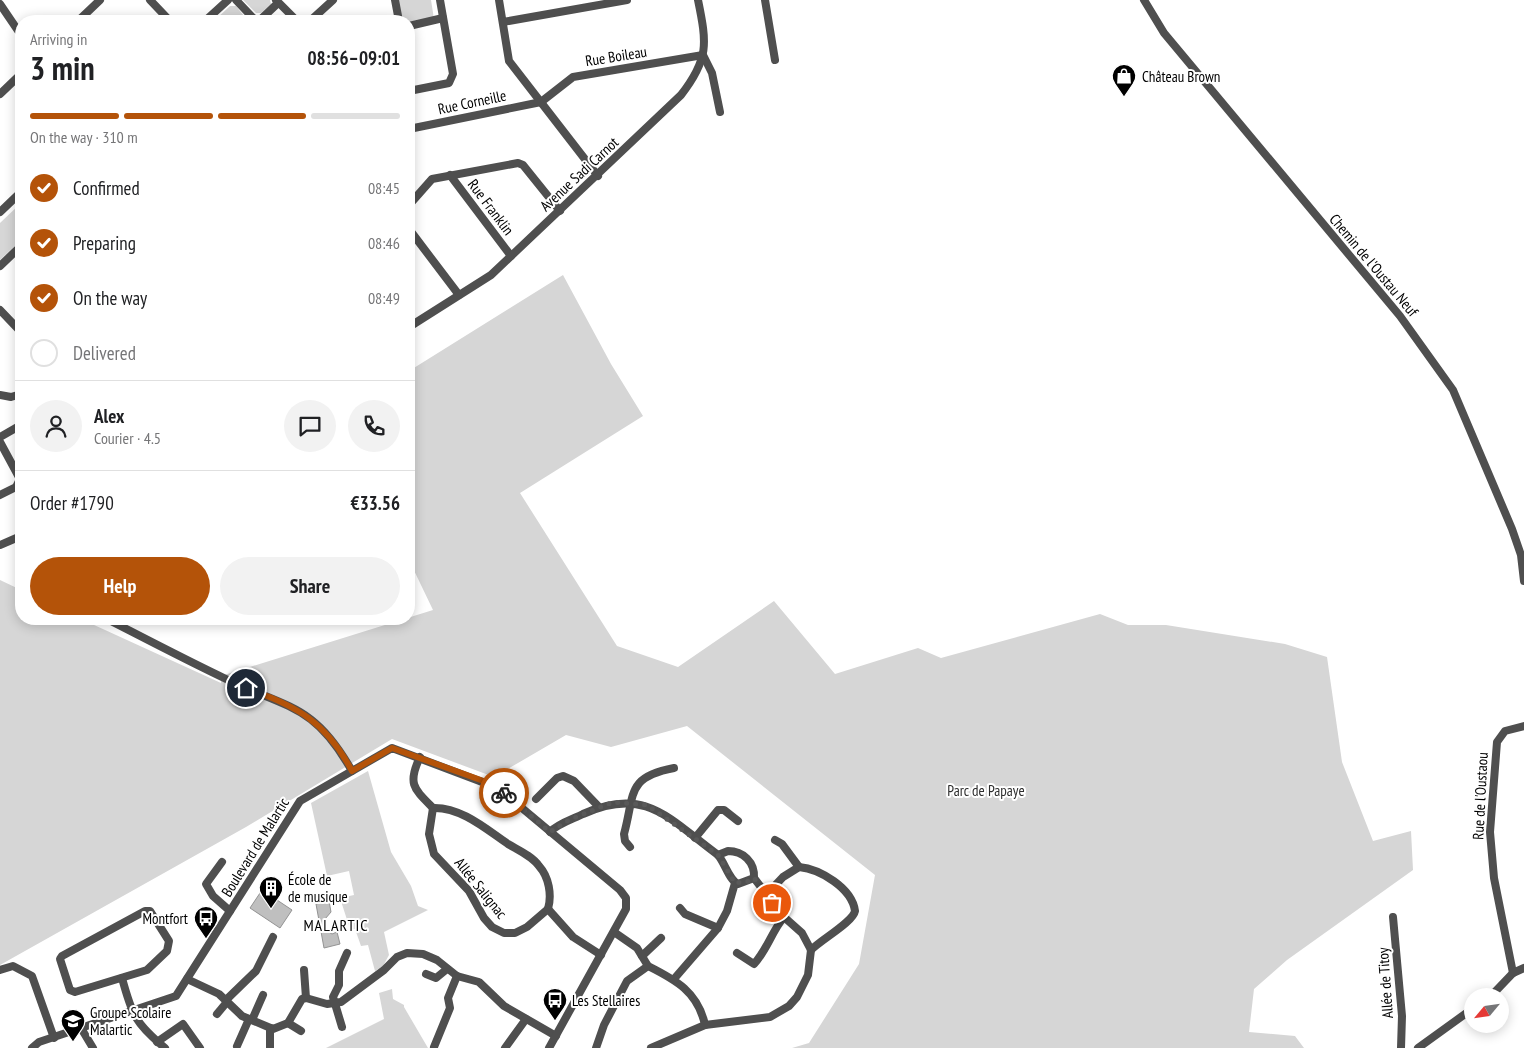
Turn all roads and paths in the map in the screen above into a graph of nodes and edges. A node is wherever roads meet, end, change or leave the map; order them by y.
1 (100, 0) edge
2 (150, 0) edge
3 (228, 0) edge
4 (236, 0) edge
5 (333, 0) edge
6 (395, 0) edge
7 (440, 0) edge
8 (499, 0) edge
9 (625, 0) edge
10 (698, 0) edge
11 (765, 0) edge
12 (1144, 0) edge
13 (277, 1) edge
14 (0, 4) edge
15 (86, 15) edge
16 (164, 15) edge
17 (212, 15) edge
18 (251, 15) edge
19 (263, 15) edge
20 (291, 15) edge
21 (317, 15) edge
22 (398, 15) edge
23 (443, 18) junction
24 (503, 22) junction
25 (415, 25) edge
26 (15, 26) edge
27 (704, 55) junction
28 (775, 60) dead end
29 (15, 78) edge
30 (3, 86) edge
31 (415, 90) edge
32 (0, 94) edge
33 (541, 102) junction
34 (720, 112) dead end
35 (415, 128) edge
36 (450, 176) junction
37 (598, 176) junction
38 (15, 198) edge
39 (415, 198) edge
40 (560, 211) junction
41 (0, 212) edge
42 (415, 238) edge
43 (15, 252) edge
44 (511, 256) junction
45 (0, 266) edge
46 (459, 295) junction
47 (0, 310) edge
48 (415, 323) edge
49 (15, 326) edge
50 (0, 395) edge
51 (15, 396) edge
52 (15, 428) edge
53 (0, 437) edge
54 (0, 442) edge
55 (15, 470) edge
56 (15, 488) edge
57 (0, 495) edge
58 (15, 538) edge
59 (0, 544) edge
60 (1524, 581) edge
61 (118, 625) edge
62 (1524, 726) edge
63 (420, 758) junction
64 (674, 768) dead end
65 (352, 771) junction
66 (536, 799) dead end
67 (631, 802) junction
68 (598, 807) junction
69 (433, 808) junction
70 (738, 821) dead end
71 (550, 832) junction
72 (695, 838) junction
73 (775, 840) dead end
74 (630, 847) dead end
75 (718, 855) junction
76 (222, 862) dead end
77 (799, 867) junction
78 (754, 878) junction
79 (735, 883) junction
80 (767, 894) junction
81 (680, 908) dead end
82 (548, 909) junction
83 (230, 911) junction
84 (784, 917) junction
85 (1393, 917) dead end
86 (718, 928) junction
87 (614, 932) junction
88 (273, 937) dead end
89 (661, 938) dead end
90 (811, 950) junction
91 (347, 953) dead end
92 (738, 953) dead end
93 (601, 955) junction
94 (642, 956) junction
95 (648, 966) junction
96 (1524, 968) edge
97 (0, 970) edge
98 (304, 970) dead end
99 (447, 970) junction
100 (1513, 973) junction
101 (426, 974) dead end
102 (457, 976) junction
103 (122, 978) junction
104 (188, 979) junction
105 (674, 979) junction
106 (1499, 988) edge
107 (263, 995) dead end
108 (306, 998) junction
109 (227, 1001) junction
110 (335, 1004) junction
111 (132, 1011) junction
112 (217, 1014) dead end
113 (1464, 1016) edge
114 (251, 1019) junction
115 (526, 1019) junction
116 (288, 1023) junction
117 (704, 1025) junction
118 (342, 1027) dead end
119 (81, 1028) junction
120 (270, 1028) junction
121 (302, 1031) dead end
122 (556, 1036) junction
123 (54, 1038) junction
124 (157, 1042) junction
125 (237, 1046) dead end
126 (32, 1048) edge
127 (93, 1048) edge
128 (165, 1048) edge
129 (200, 1048) edge
130 (270, 1048) edge
131 (434, 1048) edge
132 (506, 1048) edge
133 (549, 1048) edge
134 (596, 1048) edge
135 (651, 1048) edge
136 (1401, 1048) edge
137 (1418, 1048) edge

1 - 15 street
2 - 16 street
3 - 17 street
4 - 18 street
5 - 21 street
6 - 22 street
7 - 23 street
8 - 24 street
9 - 24 street
10 - 27 street, Avenue Sadi Carnot
11 - 28 street
12 - 60 street, Chemin de l'Oustau Neuf
13 - 19 street
13 - 20 street
14 - 26 street
23 - 25 street
23 - 31 street
24 - 33 street
27 - 33 street, Rue Boileau
27 - 34 street
27 - 37 street, Avenue Sadi Carnot
29 - 30 street
30 - 32 street
33 - 35 street, Rue Corneille
33 - 37 street
36 - 39 street
36 - 40 street
36 - 44 street, Rue Franklin
37 - 40 street, Avenue Sadi Carnot
38 - 41 street
40 - 44 street, Avenue Sadi Carnot
42 - 46 street
43 - 45 street
44 - 46 street, Avenue Sadi Carnot
46 - 48 street, Avenue Sadi Carnot
47 - 49 street
50 - 51 street
52 - 53 street
54 - 55 street
56 - 57 street
58 - 59 street
61 - 65 street
62 - 100 street, Rue de l'Oustaou
63 - 65 street, Boulevard de Malartic
63 - 69 street
63 - 71 street, Boulevard de Malartic
64 - 67 street
65 - 83 street, Boulevard de Malartic
66 - 68 street
67 - 68 street
67 - 72 street
67 - 74 street
68 - 71 street
69 - 82 street
69 - 82 street, Allée Salignac
70 - 72 street
71 - 87 street, Boulevard de Malartic
72 - 75 street
73 - 77 street
75 - 78 street
75 - 79 street
76 - 83 street
77 - 80 street
77 - 90 street
78 - 79 street
78 - 80 street
79 - 86 street
80 - 84 street
81 - 86 street
82 - 93 street
83 - 104 street, Boulevard de Malartic
84 - 90 street
84 - 92 street
85 - 136 street, Allée de Titoy
86 - 105 street
87 - 93 street, Boulevard de Malartic
87 - 94 street
88 - 109 street
89 - 94 street
90 - 117 street
91 - 110 street
93 - 122 street, Boulevard de Malartic
94 - 95 street
95 - 105 street
95 - 134 street
96 - 100 street
97 - 123 street
98 - 108 street
99 - 101 street
99 - 102 street
99 - 110 street
100 - 106 street
102 - 115 street
102 - 131 street
103 - 103 street
103 - 111 street
104 - 109 street
104 - 111 street, Boulevard de Malartic
105 - 117 street
107 - 114 street
108 - 110 street
108 - 116 street
109 - 112 street
109 - 114 street
110 - 118 street
111 - 119 street, Boulevard de Malartic
111 - 124 street
113 - 137 street
114 - 120 street
114 - 125 street
115 - 122 street
115 - 132 street
116 - 120 street
116 - 121 street
117 - 135 street
119 - 123 street, Boulevard de Malartic
119 - 127 street
120 - 130 street
122 - 133 street, Boulevard de Malartic
123 - 126 street, Boulevard de Malartic
124 - 128 street
124 - 129 street

